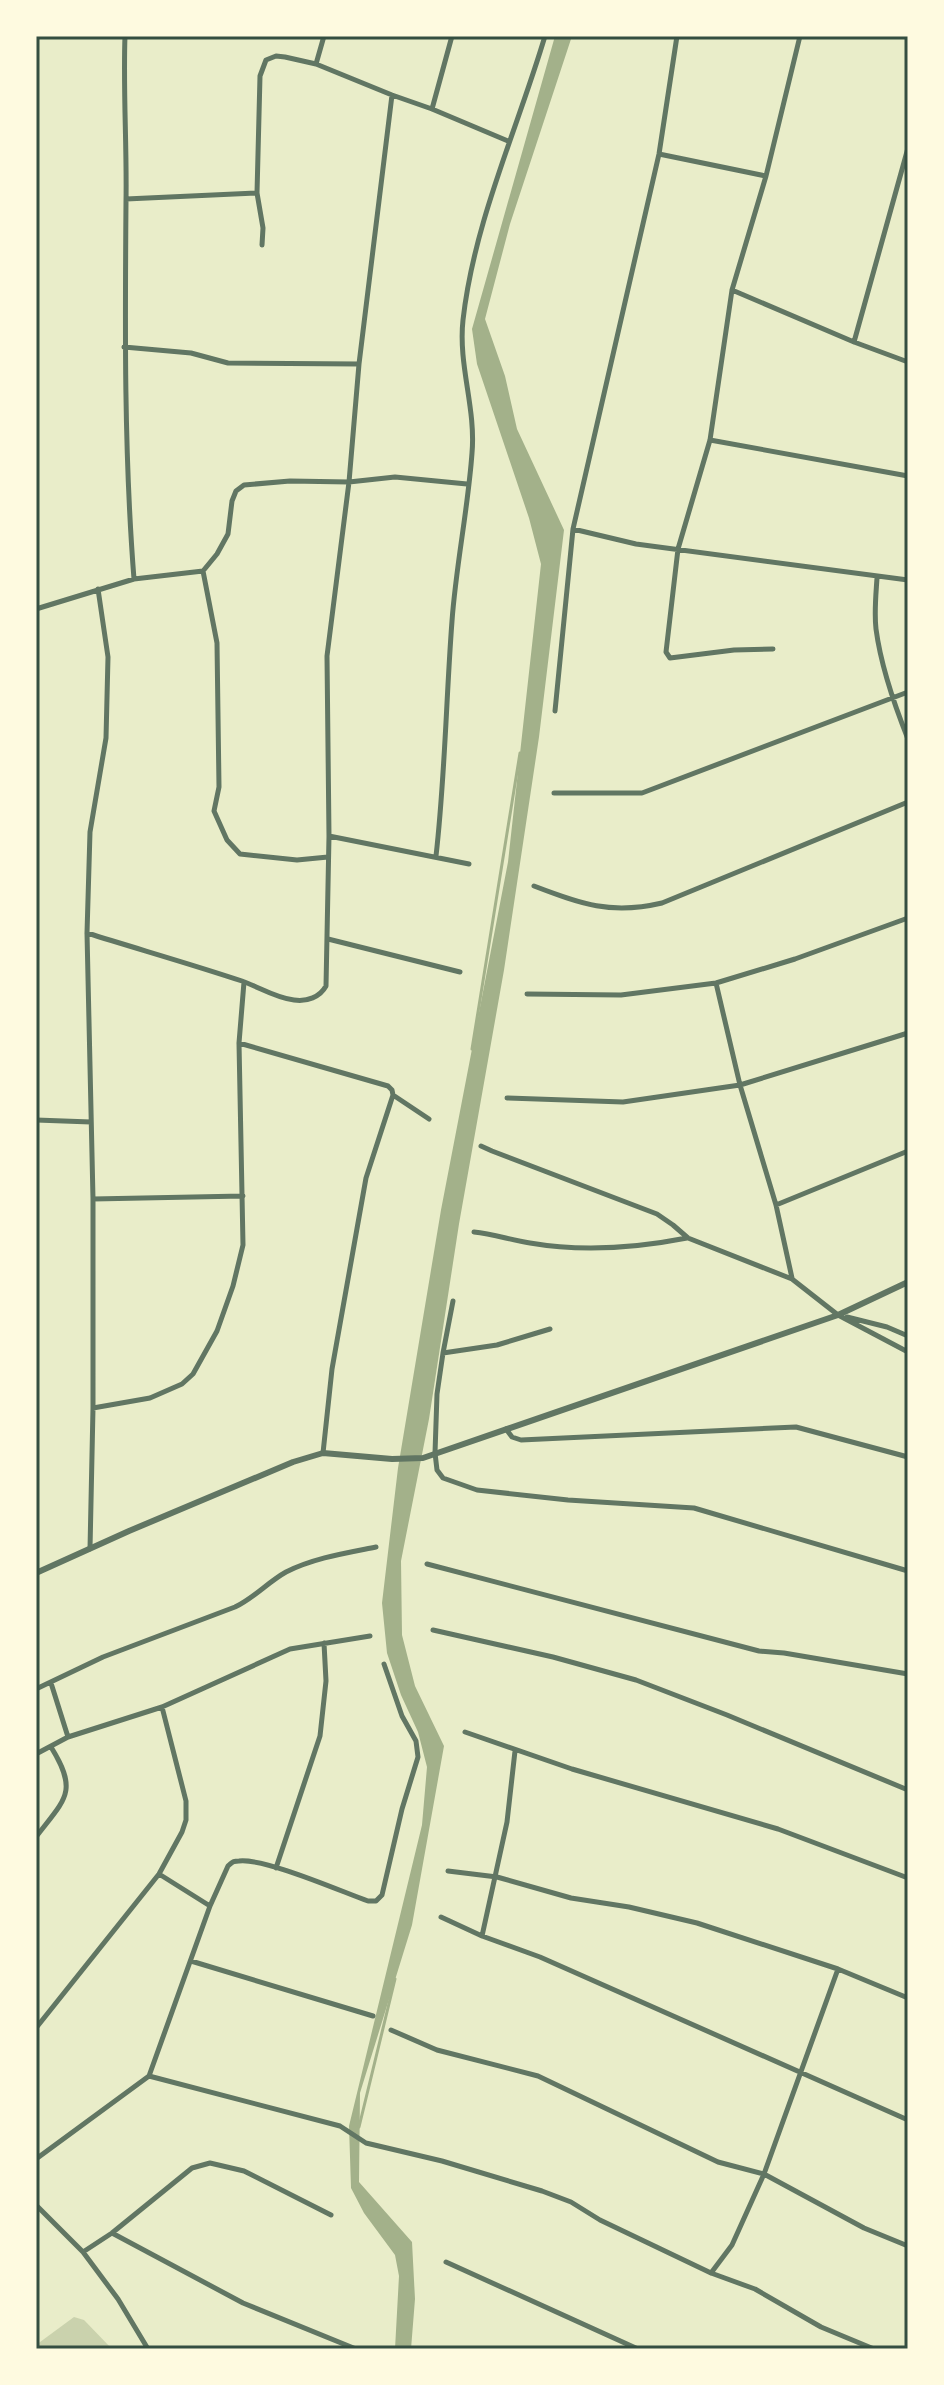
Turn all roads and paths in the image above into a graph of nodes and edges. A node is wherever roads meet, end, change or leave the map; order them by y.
1 (125, 36) edge
2 (324, 36) edge
3 (452, 36) edge
4 (545, 36) edge
5 (677, 36) edge
6 (800, 36) edge
7 (316, 64) junction
8 (392, 95) junction
9 (432, 109) junction
10 (508, 141) junction
11 (908, 148) edge
12 (659, 154) junction
13 (766, 176) junction
14 (257, 193) junction
15 (126, 199) junction
16 (262, 245) dead end
17 (732, 290) junction
18 (854, 342) junction
19 (124, 347) junction
20 (908, 362) edge
21 (359, 364) junction
22 (710, 440) junction
23 (908, 476) edge
24 (349, 482) junction
25 (468, 484) junction
26 (573, 529) junction
27 (678, 549) junction
28 (203, 571) junction
29 (877, 578) junction
30 (134, 579) junction
31 (908, 580) edge
32 (98, 589) junction
33 (36, 609) edge
34 (773, 649) dead end
35 (908, 692) edge
36 (892, 698) junction
37 (555, 711) dead end
38 (908, 739) edge
39 (554, 793) dead end
40 (908, 802) edge
41 (329, 836) junction
42 (436, 856) junction
43 (328, 857) junction
44 (469, 864) dead end
45 (534, 886) dead end
46 (908, 918) edge
47 (87, 933) junction
48 (328, 939) junction
49 (460, 972) dead end
50 (244, 982) junction
51 (716, 983) junction
52 (527, 994) dead end
53 (908, 1033) edge
54 (239, 1043) junction
55 (740, 1085) junction
56 (393, 1095) junction
57 (507, 1098) dead end
58 (429, 1119) dead end
59 (36, 1120) edge
60 (91, 1122) junction
61 (481, 1146) dead end
62 (908, 1151) edge
63 (243, 1196) junction
64 (93, 1199) junction
65 (776, 1205) junction
66 (474, 1232) dead end
67 (688, 1238) junction
68 (792, 1279) junction
69 (908, 1282) edge
70 (453, 1301) dead end
71 (838, 1315) junction
72 (550, 1329) dead end
73 (908, 1336) edge
74 (908, 1352) edge
75 (443, 1353) junction
76 (93, 1408) junction
77 (506, 1429) junction
78 (323, 1453) junction
79 (435, 1453) junction
80 (908, 1457) edge
81 (376, 1547) dead end
82 (90, 1549) junction
83 (427, 1564) dead end
84 (908, 1571) edge
85 (36, 1573) edge
86 (433, 1630) dead end
87 (370, 1636) dead end
88 (324, 1643) junction
89 (384, 1664) dead end
90 (908, 1674) edge
91 (51, 1683) junction
92 (36, 1689) edge
93 (162, 1707) junction
94 (465, 1732) dead end
95 (68, 1737) junction
96 (51, 1747) junction
97 (515, 1751) junction
98 (36, 1754) edge
99 (908, 1790) edge
100 (36, 1837) edge
101 (276, 1868) junction
102 (448, 1871) dead end
103 (159, 1874) junction
104 (497, 1877) junction
105 (908, 1878) edge
106 (210, 1906) junction
107 (441, 1917) dead end
108 (482, 1936) junction
109 (191, 1961) junction
110 (838, 1969) junction
111 (908, 1998) edge
112 (373, 2016) dead end
113 (36, 2028) edge
114 (391, 2030) dead end
115 (801, 2072) junction
116 (149, 2076) junction
117 (908, 2120) edge
118 (36, 2159) edge
119 (764, 2174) junction
120 (36, 2205) edge
121 (331, 2215) dead end
122 (112, 2233) junction
123 (908, 2246) edge
124 (83, 2252) junction
125 (446, 2262) dead end
126 (711, 2273) junction
127 (148, 2349) edge
128 (356, 2349) edge
129 (638, 2349) edge
130 (874, 2349) edge

1 - 15 street
2 - 7 street
3 - 9 street
4 - 10 street
5 - 12 street
6 - 13 street
7 - 8 street
7 - 14 street
8 - 9 street
8 - 21 street
9 - 10 street
10 - 25 street
11 - 18 street
12 - 13 street
12 - 26 street
13 - 17 street
14 - 15 street
14 - 16 street
15 - 19 street
17 - 18 street
17 - 22 street
18 - 20 street
19 - 21 street
19 - 30 street
21 - 24 street
22 - 23 street
22 - 27 street
24 - 25 street
24 - 28 street
24 - 41 street
25 - 42 street
26 - 27 street
26 - 37 street
27 - 29 street
27 - 34 street
28 - 30 street
28 - 43 street
29 - 31 street
29 - 36 street
30 - 32 street
32 - 33 street
32 - 47 street
35 - 36 street
36 - 38 street
36 - 39 street
40 - 45 street
41 - 42 street
41 - 43 street
42 - 44 street
43 - 48 street
46 - 51 street
47 - 50 street
47 - 60 street
48 - 49 street
48 - 50 street
50 - 54 street
51 - 52 street
51 - 55 street
53 - 55 street
54 - 56 street
54 - 63 street
55 - 57 street
55 - 65 street
56 - 58 street
56 - 78 street
59 - 60 street
60 - 64 street
61 - 67 street
62 - 65 street
63 - 64 street
63 - 76 street
64 - 76 street
65 - 68 street
66 - 67 street
67 - 68 street
68 - 71 street
69 - 71 street
70 - 75 street
71 - 73 street
71 - 74 street
71 - 77 street
72 - 75 street
75 - 79 street
76 - 82 street
77 - 79 street
77 - 80 street
78 - 79 street
78 - 82 street
79 - 84 street
81 - 91 street
82 - 85 street
83 - 90 street
86 - 99 street
87 - 88 street
88 - 93 street
88 - 101 street
89 - 101 street
91 - 92 street
91 - 95 street
93 - 95 street
93 - 103 street
94 - 97 street
95 - 96 street
96 - 98 street
96 - 100 street
97 - 104 street
97 - 105 street
101 - 106 street
102 - 104 street
103 - 106 street
103 - 113 street
104 - 108 street
104 - 110 street
106 - 109 street
107 - 108 street
108 - 115 street
109 - 112 street
109 - 116 street
110 - 111 street
110 - 115 street
114 - 119 street
115 - 117 street
115 - 119 street
116 - 118 street
116 - 126 street
119 - 123 street
119 - 126 street
120 - 124 street
121 - 122 street
122 - 124 street
122 - 128 street
124 - 127 street
125 - 129 street
126 - 130 street

